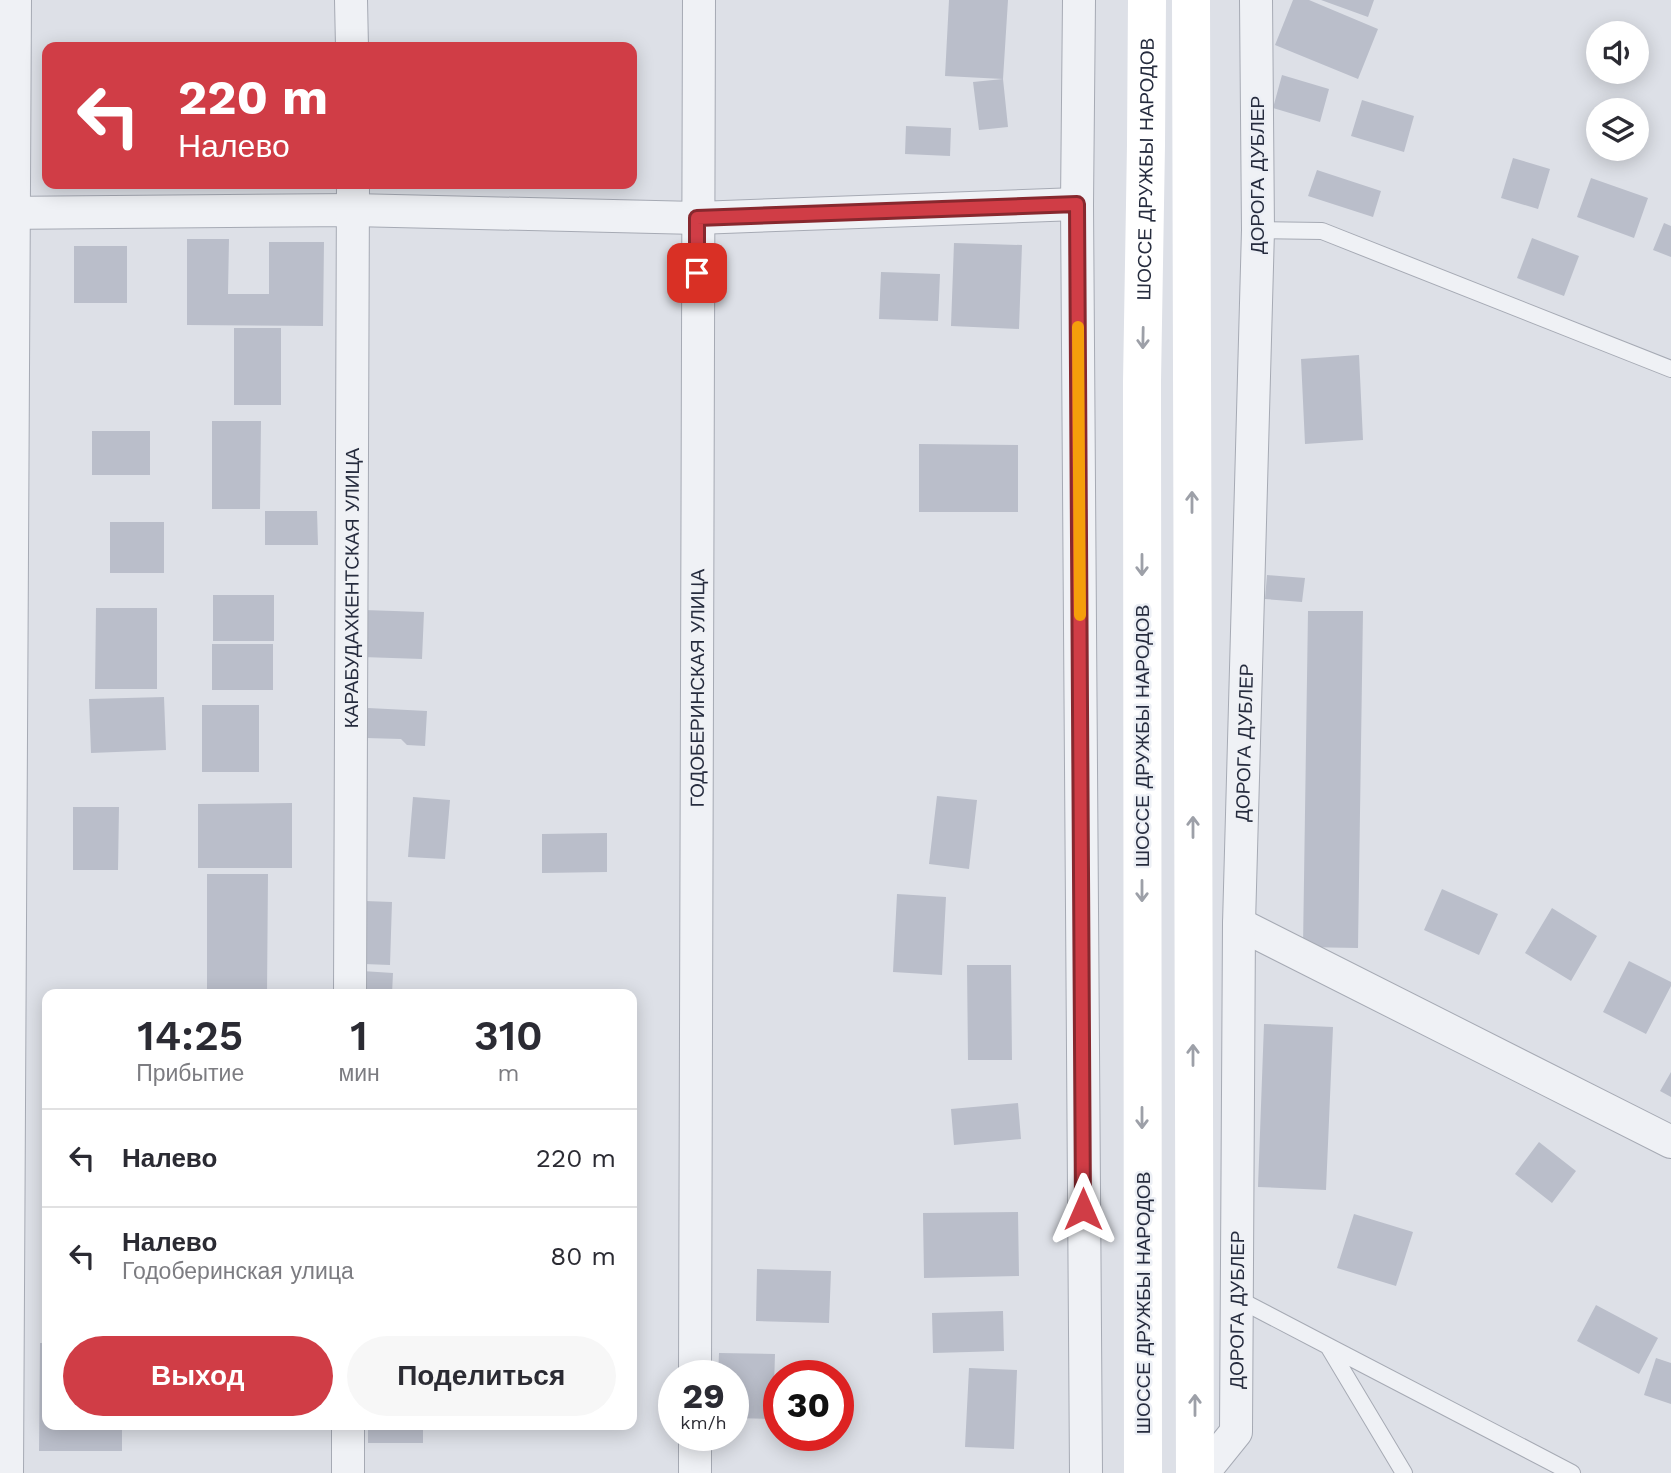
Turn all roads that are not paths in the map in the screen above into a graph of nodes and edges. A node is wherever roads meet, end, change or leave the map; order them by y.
1 (15, 0) edge
2 (351, 0) edge
3 (699, 0) edge
4 (1079, 0) edge
5 (1146, 0) edge
6 (1191, 0) edge
7 (1256, 0) edge
8 (352, 42) edge
9 (353, 197) edge
10 (1077, 204) junction
11 (7, 213) edge
12 (697, 218) junction
13 (1258, 230) junction
14 (1671, 369) edge
15 (1239, 924) junction
16 (350, 989) edge
17 (1671, 1142) edge
18 (1238, 1300) junction
19 (1328, 1346) junction
20 (695, 1360) edge
21 (348, 1430) edge
22 (695, 1451) edge
23 (7, 1473) edge
24 (348, 1473) edge
25 (695, 1473) edge
26 (1086, 1473) edge
27 (1143, 1473) edge
28 (1195, 1473) edge
29 (1203, 1473) edge
30 (1404, 1473) edge
31 (1572, 1473) edge

1 - 11 street
2 - 8 street
3 - 12 street, ГОДОБЕРИНСКАЯ УЛИЦА
4 - 10 street
5 -> 27 main road, ШОССЕ ДРУЖБЫ НАРОДОВ
28 -> 6 main road
7 - 13 street, ДОРОГА ДУБЛЕР
9 - 11 street
9 - 12 street
9 - 16 street, КАРАБУДАХКЕНТСКАЯ УЛИЦА
10 - 12 street
10 - 26 street
11 - 23 street
12 - 20 street, ГОДОБЕРИНСКАЯ УЛИЦА
13 - 14 lane
13 - 15 street, ДОРОГА ДУБЛЕР
15 - 17 street
15 - 18 street, ДОРОГА ДУБЛЕР
18 - 19 lane
18 - 29 street, ДОРОГА ДУБЛЕР
19 - 30 lane
19 - 31 lane
21 - 24 street
22 - 25 street

